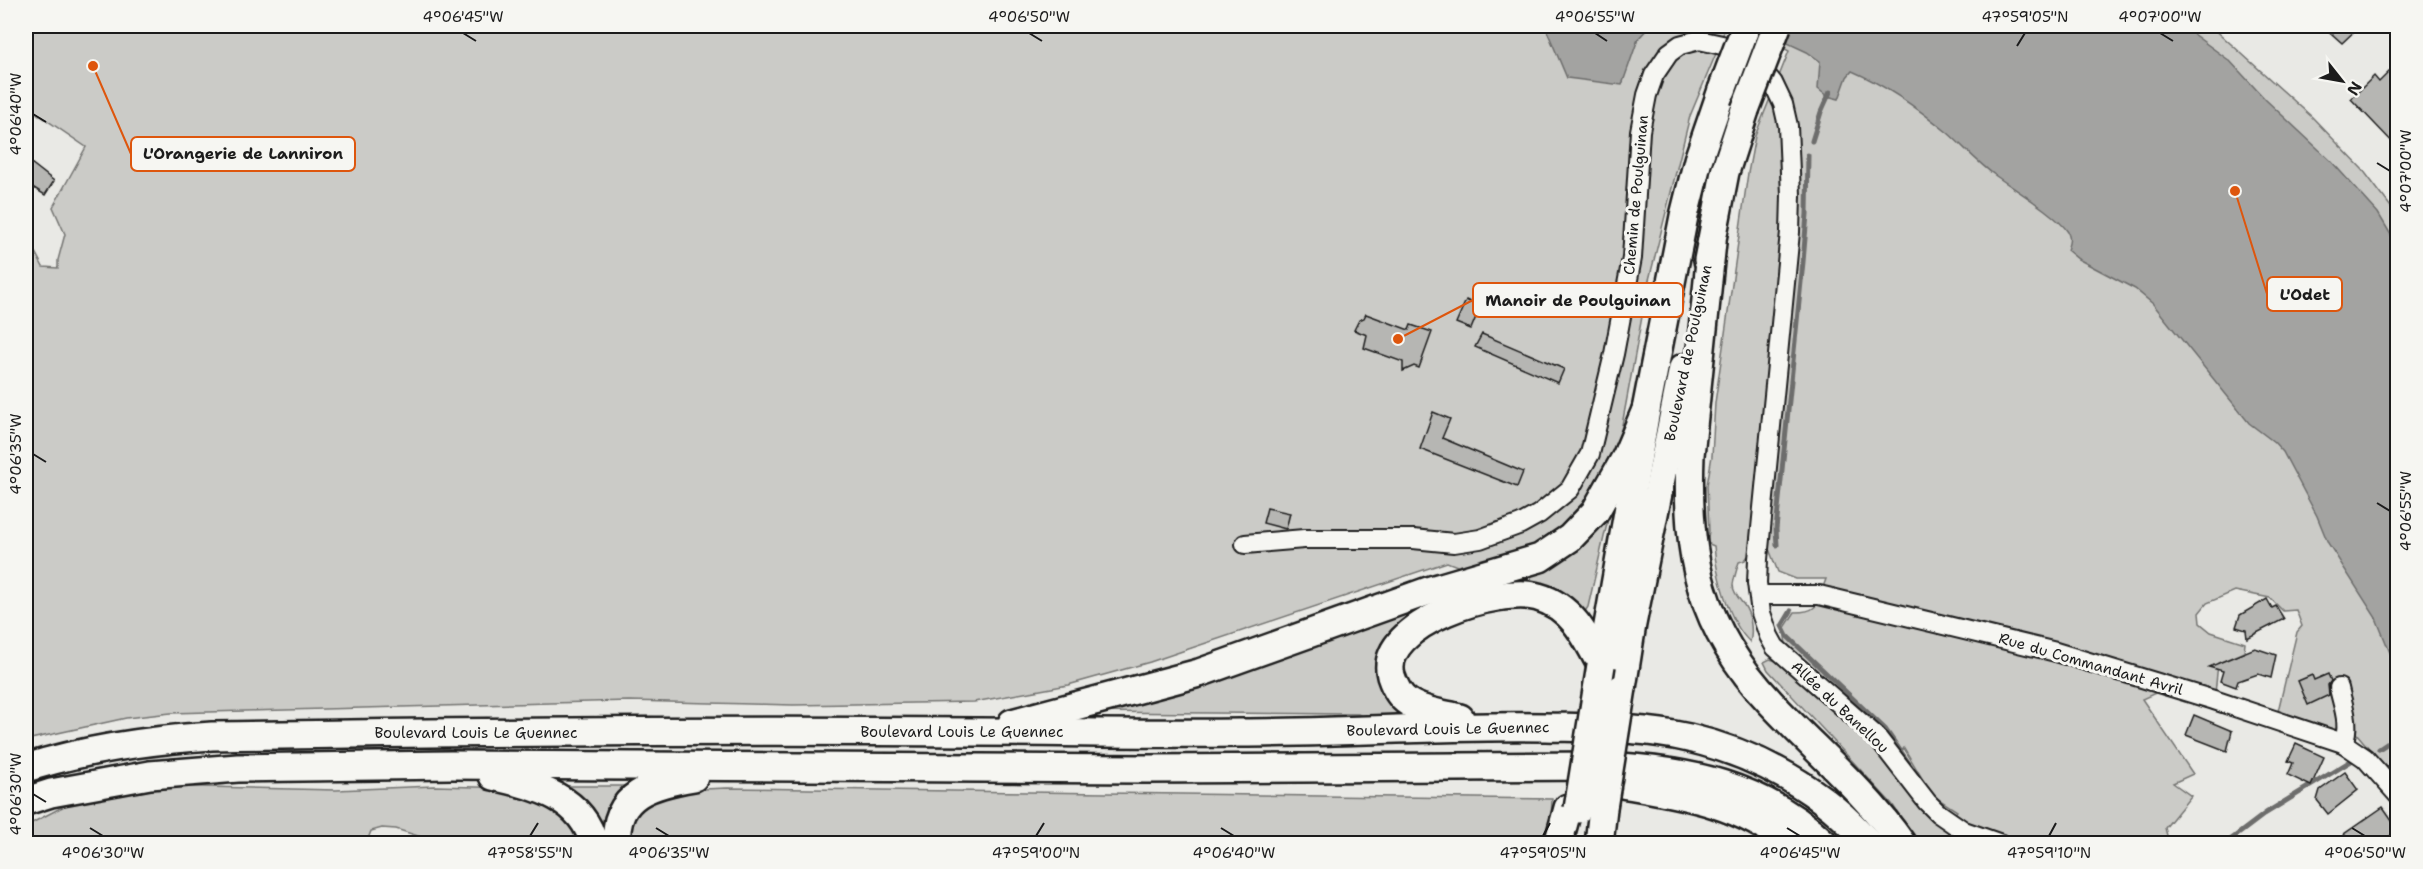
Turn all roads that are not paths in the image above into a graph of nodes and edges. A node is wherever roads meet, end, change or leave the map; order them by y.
1 (1746, 26) edge
2 (1777, 26) edge
3 (1712, 242) junction
4 (1646, 410) junction
5 (1245, 544) dead end
6 (1759, 594) junction
7 (1601, 664) junction
8 (2339, 688) dead end
9 (1494, 726) junction
10 (979, 732) junction
11 (2343, 743) junction
12 (451, 765) junction
13 (1524, 765) junction
14 (751, 766) junction
15 (26, 768) edge
16 (2397, 795) edge
17 (26, 801) edge
18 (1583, 808) junction
19 (594, 843) edge
20 (617, 843) edge
21 (1558, 843) edge
22 (1574, 843) edge
23 (1599, 843) edge
24 (1790, 843) edge
25 (1826, 843) edge
26 (1869, 843) edge
27 (1902, 843) edge
28 (2001, 843) edge

1 - 4 main road, Boulevard de Poulguinan, bridge
2 - 3 main road, Boulevard de Poulguinan, bridge
3 - 18 main road, Boulevard de Poulguinan, bridge
3 - 27 main road
4 - 7 main road, Boulevard de Poulguinan
4 - 10 main road
5 - 6 street, Chemin de Poulguinan
6 - 11 street, Rue du Commandant Avril
6 - 28 street, Allée du Banellou
7 - 9 main road
7 - 18 main road, Boulevard de Poulguinan, bridge
8 - 11 street
9 - 10 main road, Boulevard Louis Le Guennec
9 - 26 main road, Boulevard Louis Le Guennec
10 - 15 main road, Boulevard Louis Le Guennec
11 - 16 street, Rue du Commandant Avril
12 - 14 main road
12 - 17 main road
12 - 19 main road
13 - 14 main road
13 - 24 main road
13 - 25 main road
14 - 20 main road
18 - 21 main road
18 - 22 main road
18 - 23 main road

